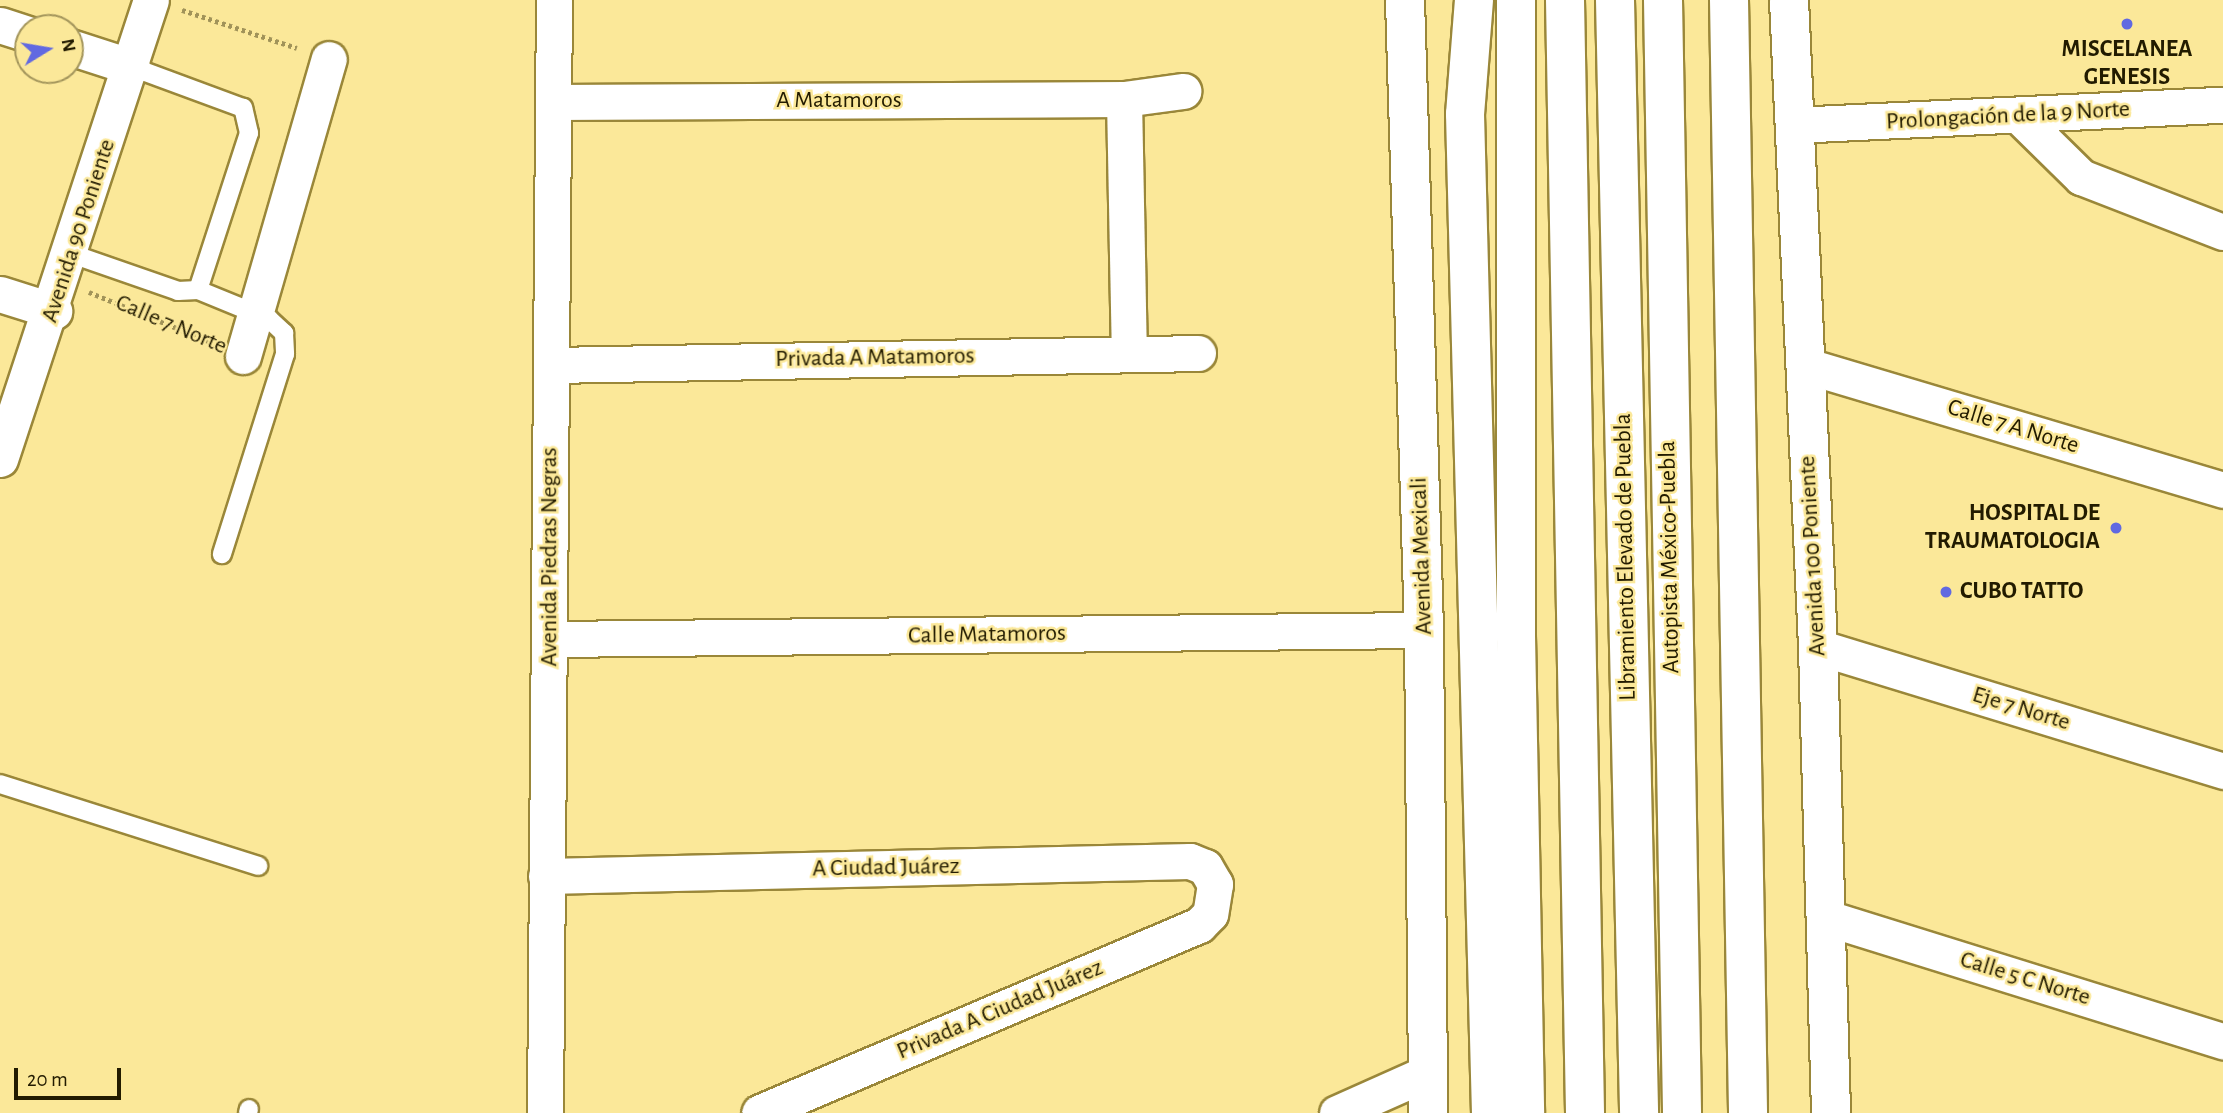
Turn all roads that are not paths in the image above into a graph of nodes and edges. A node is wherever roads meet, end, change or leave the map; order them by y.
1 (554, 0) edge
2 (1405, 0) edge
3 (1474, 0) edge
4 (1516, 0) edge
5 (1565, 0) edge
6 (1615, 0) edge
7 (1663, 0) edge
8 (1729, 0) edge
9 (1789, 0) edge
10 (164, 4) edge
11 (84, 52) edge
12 (330, 59) road end
13 (132, 67) junction
14 (1183, 91) dead end
15 (1124, 99) junction
16 (554, 102) junction
17 (2223, 105) edge
18 (2020, 117) junction
19 (1793, 125) junction
20 (2223, 232) edge
21 (63, 282) junction
22 (198, 290) junction
23 (0, 294) edge
24 (256, 314) junction
25 (1129, 353) junction
26 (1198, 353) dead end
27 (243, 356) road end
28 (552, 365) junction
29 (1804, 365) junction
30 (0, 459) edge
31 (2223, 490) edge
32 (222, 554) dead end
33 (1424, 630) junction
34 (550, 639) junction
35 (1818, 647) junction
36 (2223, 771) edge
37 (0, 783) edge
38 (258, 866) dead end
39 (546, 876) junction
40 (1214, 884) joint
41 (1827, 918) junction
42 (2223, 1041) edge
43 (1427, 1073) junction
44 (545, 1113) edge
45 (759, 1113) edge
46 (1337, 1113) edge
47 (1428, 1113) edge
48 (1491, 1113) edge
49 (1525, 1113) edge
50 (1586, 1113) edge
51 (1639, 1113) edge
52 (1682, 1113) edge
53 (1748, 1113) edge
54 (1831, 1113) edge

1 - 16 street, Avenida Piedras Negras
2 - 33 main road, Avenida Mexicali
3 - 48 main road
4 - 49 main road
5 - 50 main road, Libramiento Elevado de Puebla
6 - 51 main road, Libramiento Elevado de Puebla
7 - 52 main road, Autopista México-Puebla
8 - 53 main road
9 - 19 main road, Avenida 100 Poniente
10 - 13 street, Avenida 90 Poniente
11 - 13 street
12 - 24 street
13 - 21 street, Avenida 90 Poniente
13 - 22 lane
14 - 15 street, A Matamoros
15 - 16 street, A Matamoros
15 - 25 street
16 - 28 street, Avenida Piedras Negras
17 - 18 street, Prolongación de la 9 Norte
18 - 19 street, Prolongación de la 9 Norte
18 - 20 street
19 - 29 main road, Avenida 100 Poniente
21 - 22 lane
21 - 23 street
21 - 30 street, Avenida 90 Poniente
22 - 24 lane
24 - 27 street
24 - 32 lane
25 - 26 street, Privada A Matamoros
25 - 28 street, Privada A Matamoros
28 - 34 street, Avenida Piedras Negras
29 - 31 street, Calle 7 A Norte
29 - 35 main road, Avenida 100 Poniente
33 - 34 street, Calle Matamoros
33 - 43 main road, Avenida Mexicali
34 - 39 street, Avenida Piedras Negras
35 - 36 street, Eje 7 Norte
35 - 41 main road, Avenida 100 Poniente
37 - 38 lane
39 - 40 street, A Ciudad Juárez
39 - 44 street, Avenida Piedras Negras
40 - 45 street, Privada A Ciudad Juárez
41 - 42 street, Calle 5 C Norte
41 - 54 main road, Avenida 100 Poniente
43 - 46 street
43 - 47 main road, Avenida Mexicali

